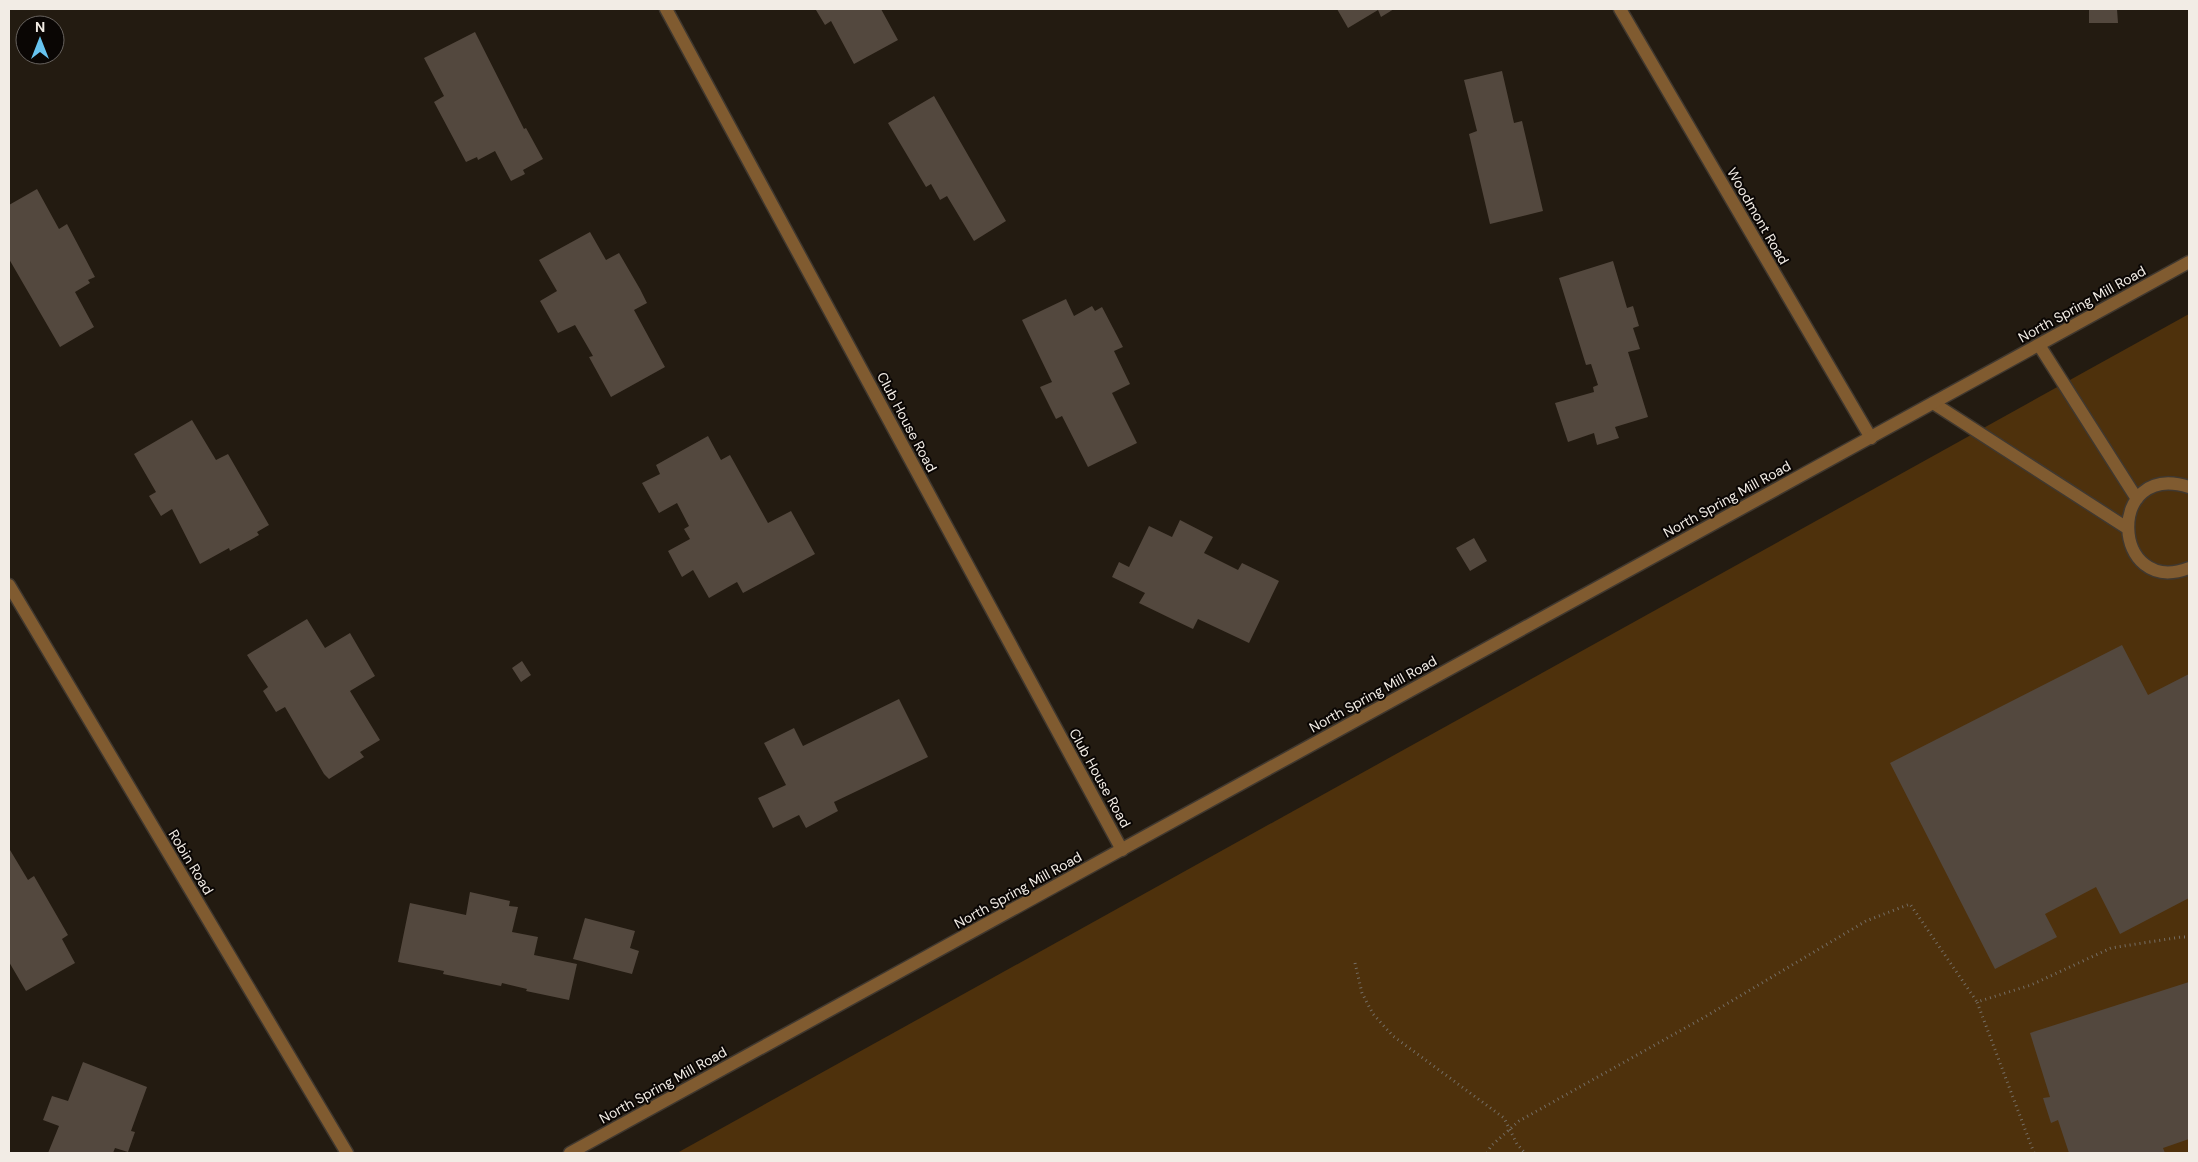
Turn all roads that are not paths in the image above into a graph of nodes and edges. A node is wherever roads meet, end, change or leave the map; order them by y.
1 (666, 9) edge
2 (1620, 9) edge
3 (2189, 262) edge
4 (2039, 345) junction
5 (1933, 403) junction
6 (1871, 438) junction
7 (2189, 487) edge
8 (2137, 499) junction
9 (2127, 528) junction
10 (2189, 568) edge
11 (9, 585) edge
12 (1122, 850) junction
13 (347, 1153) edge
14 (570, 1153) edge

1 - 12 street, Club House Road
2 - 6 street, Woodmont Road
3 - 4 street, North Spring Mill Road
4 - 5 street, North Spring Mill Road
4 - 8 street
5 - 6 street, North Spring Mill Road
5 - 9 street
6 - 12 street, North Spring Mill Road
7 - 8 street
8 - 9 street
9 - 10 street
11 - 13 street, Robin Road
12 - 14 street, North Spring Mill Road

